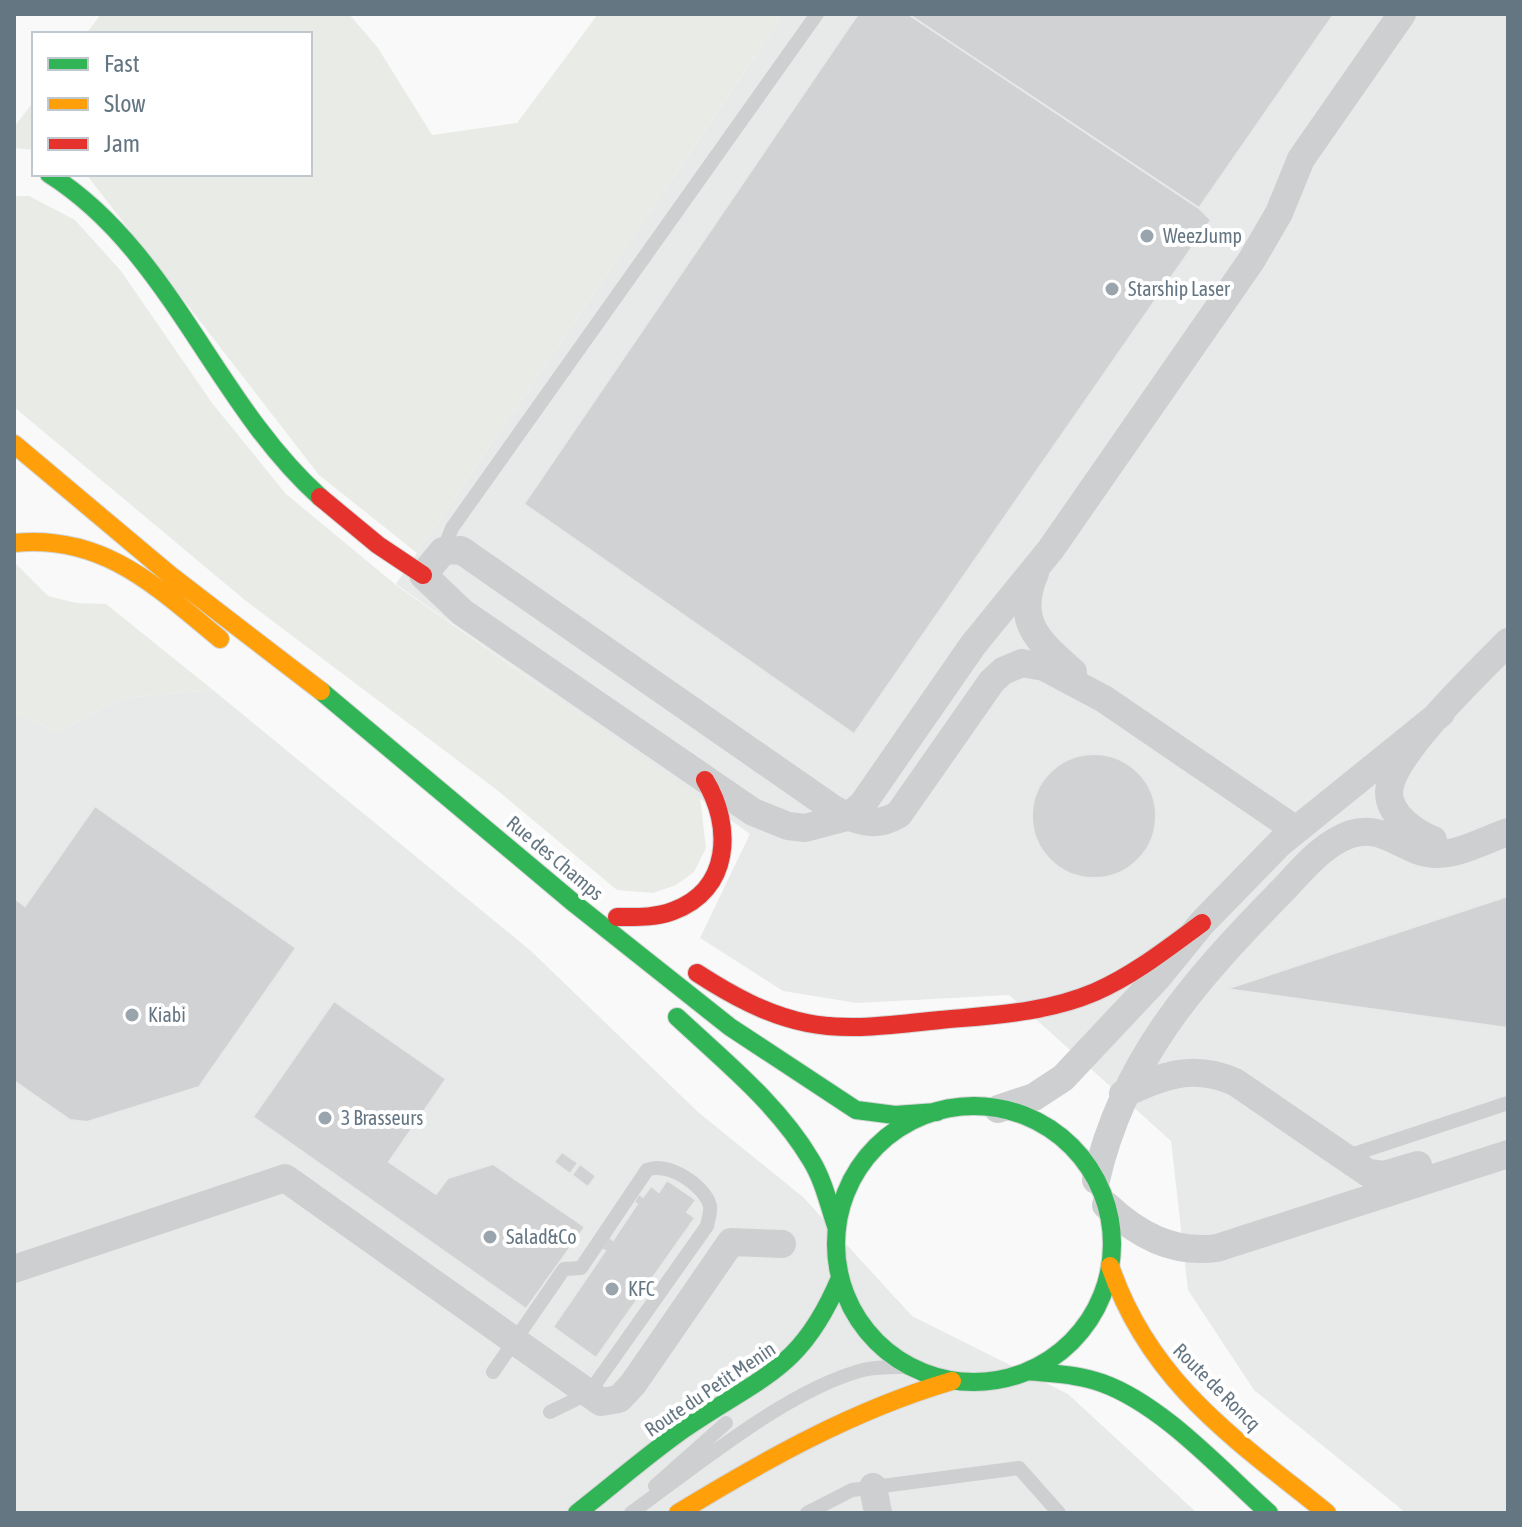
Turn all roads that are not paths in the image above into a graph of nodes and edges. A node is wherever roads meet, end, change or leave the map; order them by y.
1 (817, 14) edge
2 (1402, 14) edge
3 (49, 176) edge
4 (14, 444) edge
5 (14, 543) edge
6 (443, 551) junction
7 (1037, 568) junction
8 (170, 575) junction
9 (423, 575) junction
10 (1508, 642) edge
11 (1104, 699) junction
12 (1441, 713) junction
13 (705, 780) junction
14 (847, 817) junction
15 (1296, 830) junction
16 (1508, 832) edge
17 (1465, 846) junction
18 (530, 866) junction
19 (617, 917) junction
20 (1202, 923) junction
21 (662, 949) dead end
22 (683, 963) dead end
23 (667, 1008) dead end
24 (1123, 1094) junction
25 (1508, 1103) edge
26 (998, 1109) junction
27 (937, 1112) junction
28 (1508, 1136) edge
29 (1508, 1154) edge
30 (1344, 1157) junction
31 (1101, 1193) junction
32 (837, 1229) junction
33 (782, 1244) dead end
34 (1110, 1266) junction
35 (14, 1269) edge
36 (840, 1278) junction
37 (514, 1341) junction
38 (912, 1367) junction
39 (1028, 1371) junction
40 (493, 1372) dead end
41 (778, 1372) junction
42 (952, 1381) junction
43 (589, 1393) junction
44 (550, 1412) dead end
45 (1238, 1485) junction
46 (876, 1500) edge
47 (577, 1513) edge
48 (624, 1513) edge
49 (631, 1513) edge
50 (678, 1513) edge
51 (807, 1513) edge
52 (1059, 1513) edge
53 (1245, 1513) edge
54 (1269, 1513) edge
55 (1327, 1513) edge

1 - 6 lane
2 - 7 street
3 - 9 main road
4 - 8 main road, Rue des Champs
5 - 8 main road, Rue des Champs
6 - 9 street
6 - 14 street
7 - 11 street
7 - 14 street
8 - 18 main road, Rue des Champs
9 - 13 street
10 - 12 street
11 - 14 street
11 - 15 street
12 - 15 street
12 - 17 street
13 - 14 street
13 - 19 main road
15 - 20 street
16 - 17 street
17 - 24 street
18 - 19 main road
18 - 27 main road, Rue des Champs
19 - 21 main road
20 - 22 main road
20 - 26 street
23 - 32 main road
24 - 30 street
24 - 31 street
25 - 30 lane
26 - 27 main road
26 - 31 main road
27 - 32 main road
28 - 30 street
29 - 31 street
31 - 34 main road
32 - 36 main road
33 - 43 street
34 - 39 main road
34 - 55 main road, Route de Roncq
35 - 37 street
36 - 38 main road
36 - 41 main road, Route du Petit Menin
37 - 40 lane
37 - 43 street
37 - 43 lane
38 - 42 main road
38 - 49 lane
39 - 42 main road
39 - 45 main road
41 - 47 main road, Route du Petit Menin
41 - 48 lane
42 - 50 main road
43 - 44 lane
45 - 53 lane
45 - 54 main road
46 - 51 lane
46 - 52 lane

